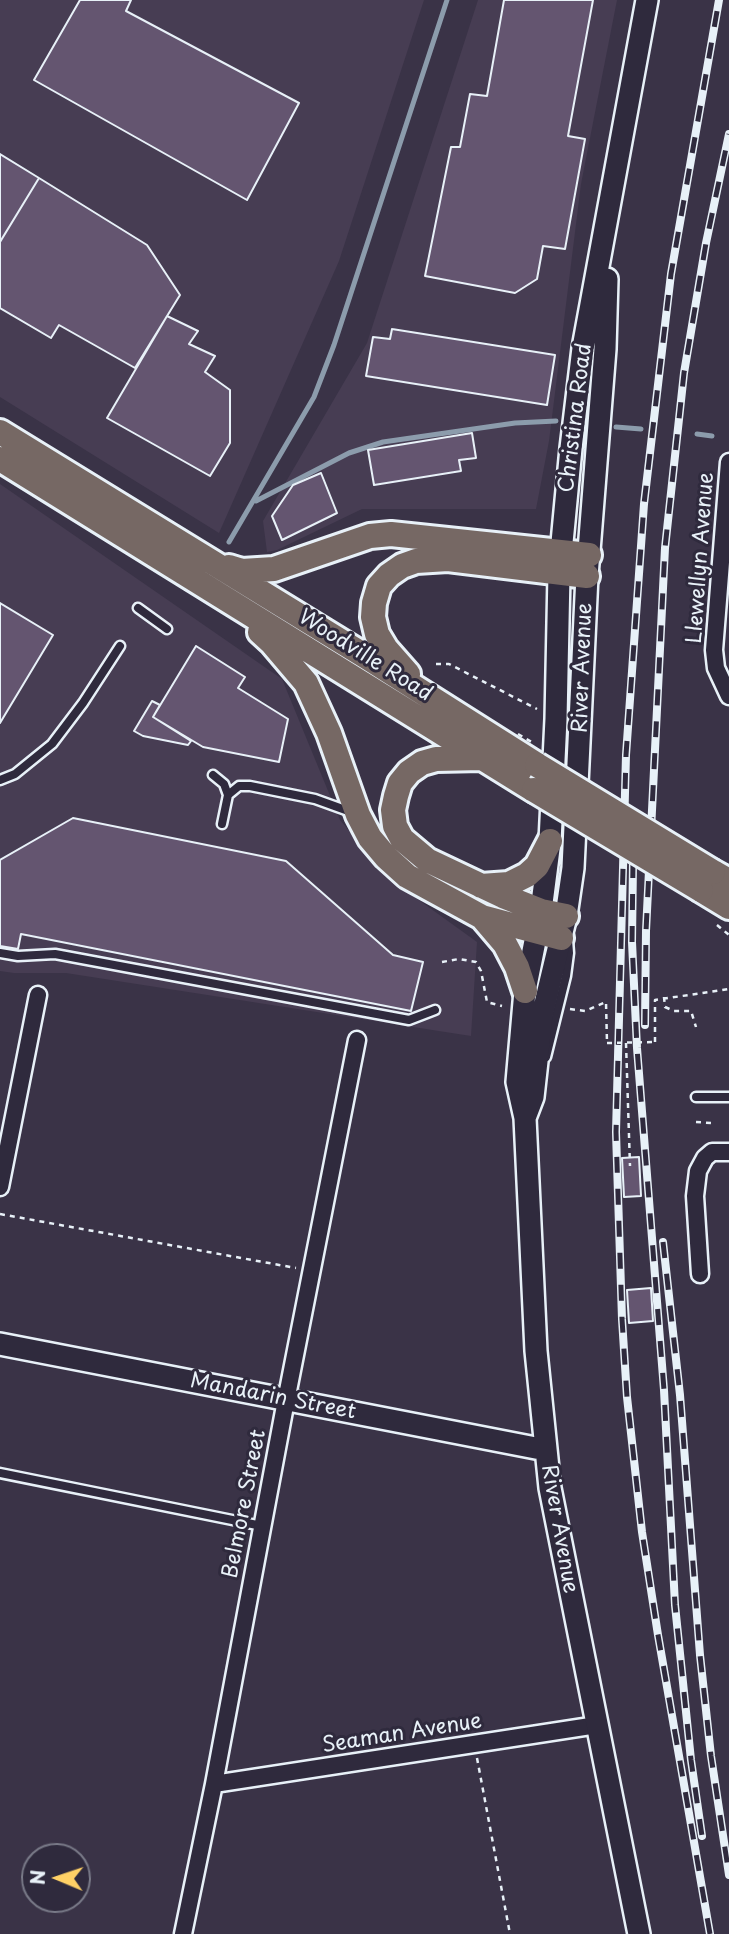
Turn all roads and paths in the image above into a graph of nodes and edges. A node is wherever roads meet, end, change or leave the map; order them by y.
1 (647, 0) edge
2 (609, 214) junction
3 (0, 432) edge
4 (0, 459) edge
5 (729, 463) edge
6 (212, 562) junction
7 (560, 563) junction
8 (588, 566) junction
9 (209, 590) junction
10 (138, 608) dead end
11 (167, 629) dead end
12 (120, 646) dead end
13 (729, 696) edge
14 (436, 701) junction
15 (483, 758) junction
16 (213, 775) dead end
17 (0, 780) edge
18 (228, 796) junction
19 (358, 815) junction
20 (222, 824) dead end
21 (550, 841) junction
22 (714, 881) edge
23 (480, 886) junction
24 (729, 907) edge
25 (482, 916) junction
26 (539, 921) junction
27 (564, 927) junction
28 (0, 953) edge
29 (442, 962) dead end
30 (729, 989) edge
31 (525, 991) junction
32 (38, 995) dead end
33 (664, 998) junction
34 (502, 1006) dead end
35 (435, 1010) dead end
36 (567, 1017) dead end
37 (696, 1027) dead end
38 (357, 1040) dead end
39 (626, 1043) junction
40 (696, 1097) dead end
41 (729, 1097) edge
42 (525, 1118) junction
43 (695, 1122) dead end
44 (711, 1123) dead end
45 (729, 1152) edge
46 (630, 1166) dead end
47 (0, 1187) edge
48 (0, 1214) edge
49 (311, 1270) junction
50 (700, 1274) dead end
51 (0, 1344) edge
52 (286, 1399) junction
53 (546, 1450) junction
54 (0, 1473) edge
55 (262, 1527) junction
56 (597, 1725) junction
57 (474, 1744) junction
58 (214, 1784) junction
59 (183, 1934) edge
60 (510, 1934) edge
61 (639, 1934) edge

1 - 2 main road, Christina Road
2 - 7 main road, Christina Road
2 - 8 main road, River Avenue
3 - 6 main road, Woodville Road
4 - 9 main road, Woodville Road
5 - 13 street, Llewellyn Avenue
6 - 7 main road
6 - 14 main road, Woodville Road
7 - 8 main road
7 - 14 main road
7 - 21 main road, Christina Road
8 - 27 main road, River Avenue
9 - 15 main road, Woodville Road
9 - 19 main road
10 - 11 lane
12 - 17 lane
14 - 22 main road, Woodville Road, bridge
15 - 22 main road, Woodville Road, bridge
15 - 23 main road
16 - 18 lane
18 - 19 lane
18 - 20 lane
19 - 25 main road
21 - 23 main road
21 - 26 main road, River Avenue
22 - 24 main road, Woodville Road
23 - 26 main road
25 - 26 main road
25 - 31 main road
26 - 27 main road
26 - 31 main road, River Avenue
27 - 42 main road, River Avenue
28 - 35 lane
29 - 34 path
30 - 33 path
31 - 42 main road, River Avenue
32 - 47 street
33 - 37 path
33 - 39 path, bridge
36 - 39 path, bridge
38 - 49 street, Belmore Street
39 - 46 path
40 - 41 lane
42 - 53 main road, River Avenue
43 - 44 path
45 - 50 street
48 - 49 path
49 - 52 street, Belmore Street
51 - 52 main road, Mandarin Street
52 - 53 main road, Mandarin Street
52 - 55 street, Belmore Street
53 - 56 main road, River Avenue
54 - 55 lane
55 - 58 street, Belmore Street
56 - 57 street, Seaman Avenue
56 - 61 main road, River Avenue
57 - 58 street, Seaman Avenue
57 - 60 path
58 - 59 street, Belmore Street

